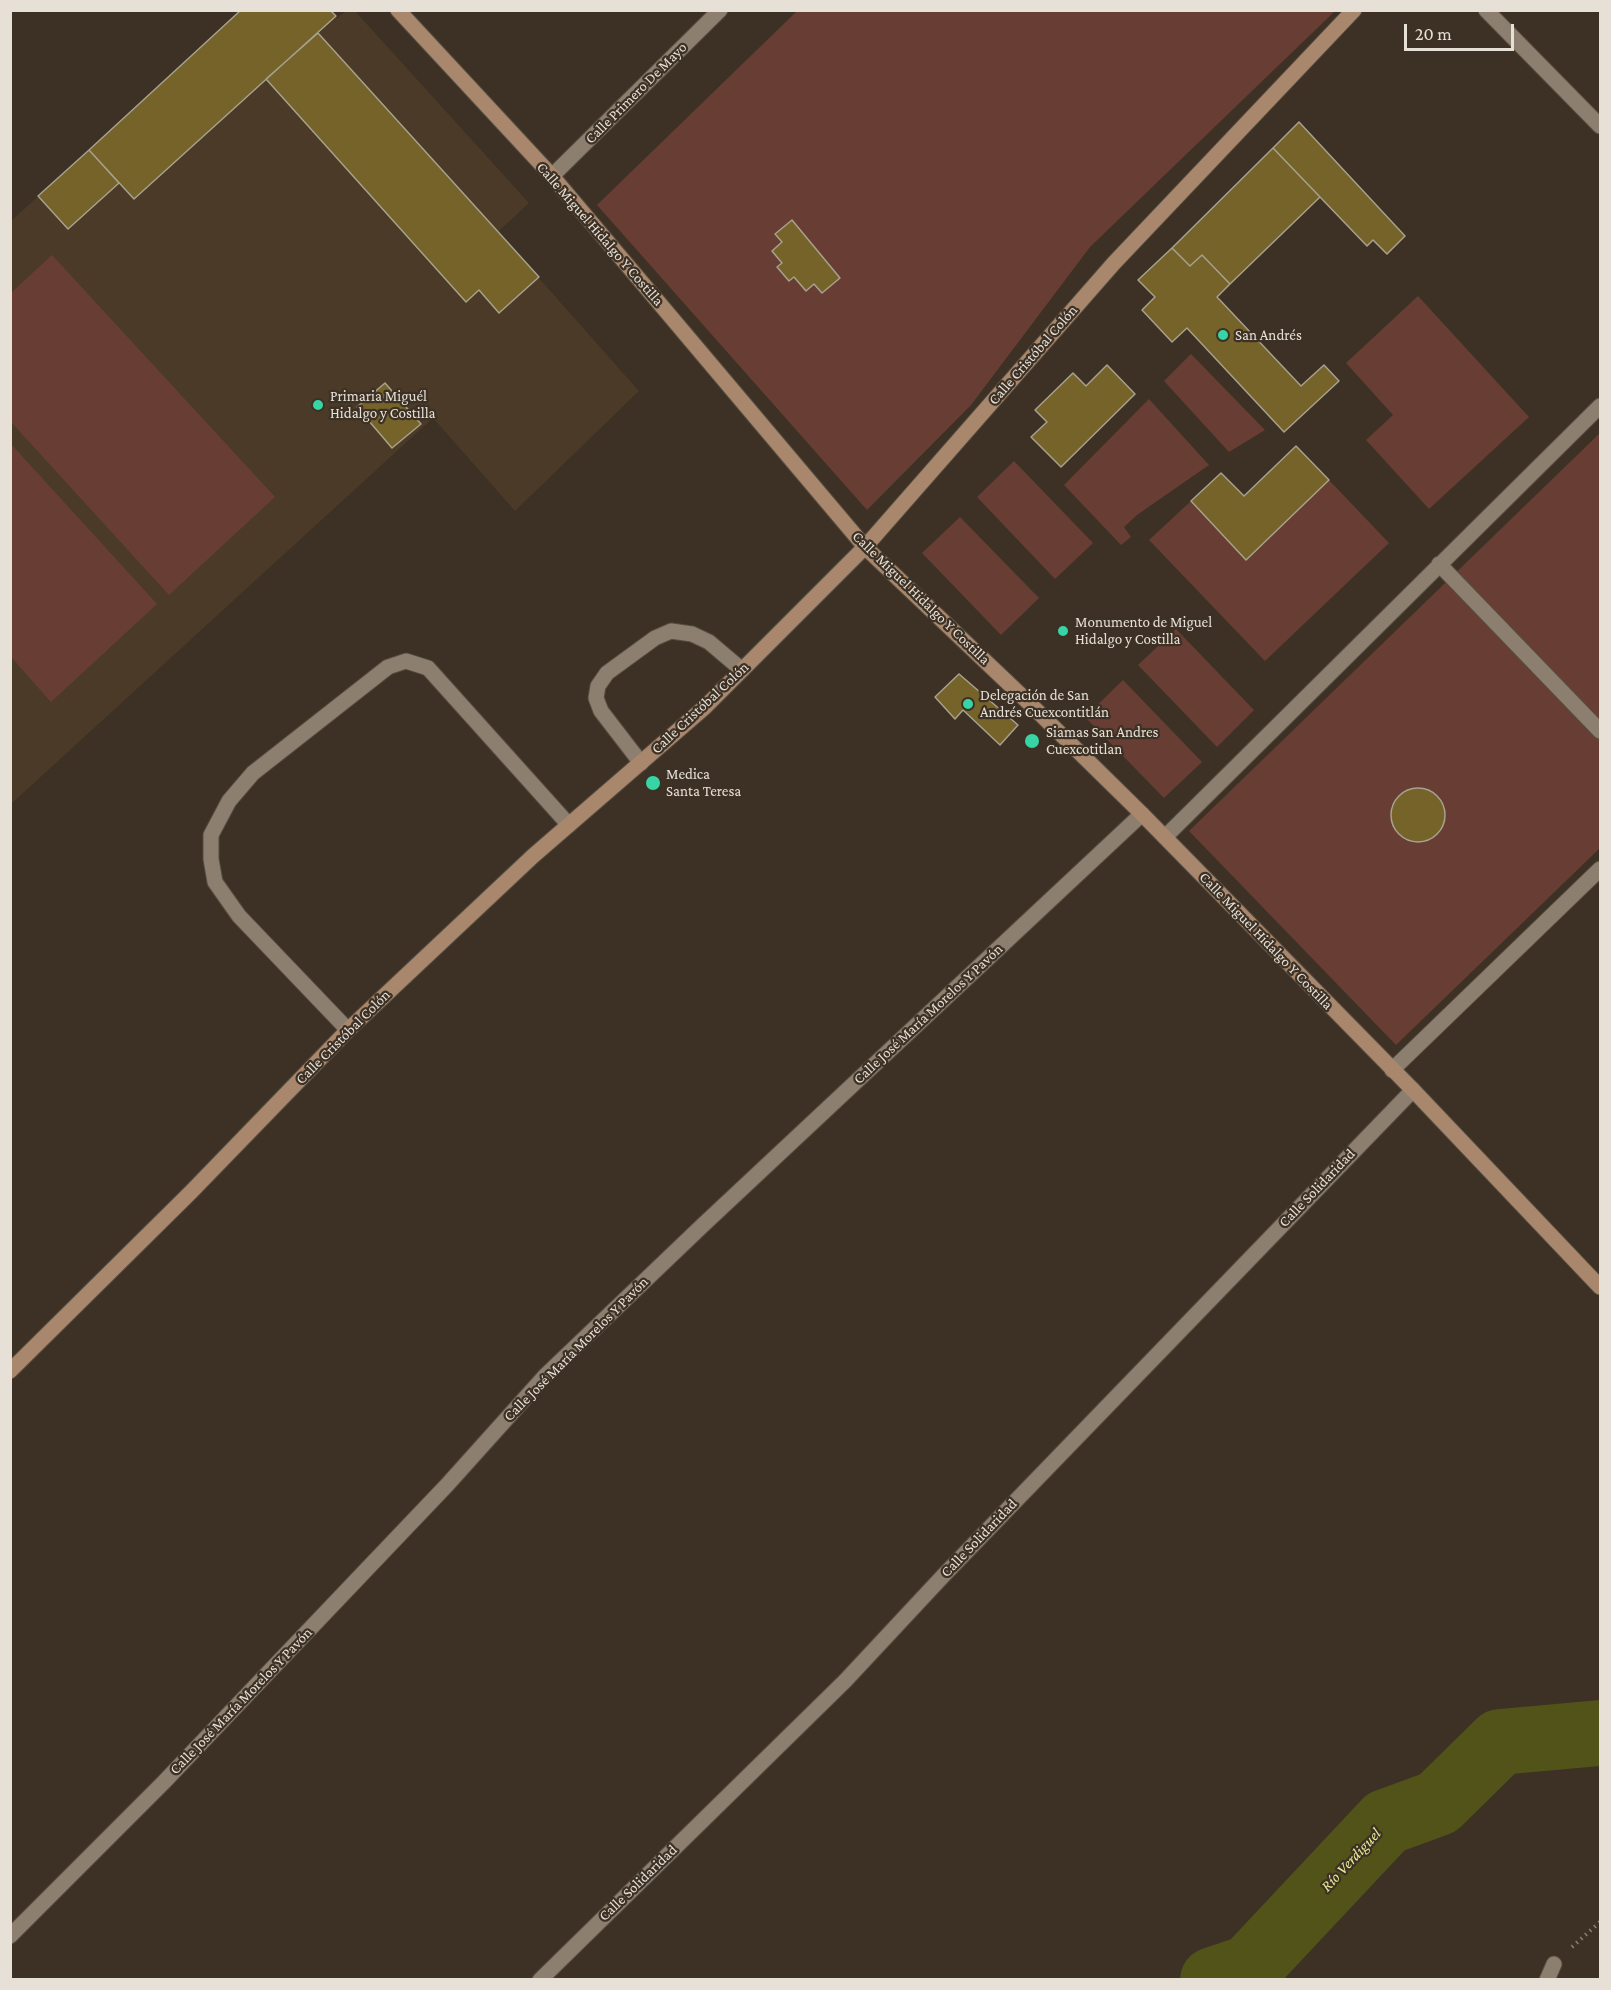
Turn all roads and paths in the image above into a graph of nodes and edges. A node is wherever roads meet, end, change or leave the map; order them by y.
1 (398, 10) edge
2 (720, 10) edge
3 (1354, 10) edge
4 (1486, 10) edge
5 (1600, 126) edge
6 (552, 176) junction
7 (1600, 406) edge
8 (865, 547) junction
9 (1439, 564) junction
10 (742, 670) junction
11 (1600, 730) edge
12 (641, 763) junction
13 (1142, 814) junction
14 (569, 825) junction
15 (1165, 837) junction
16 (1600, 868) edge
17 (348, 1030) junction
18 (1392, 1070) junction
19 (1413, 1090) junction
20 (1600, 1287) edge
21 (10, 1371) edge
22 (1600, 1923) edge
23 (10, 1936) edge
24 (1554, 1964) joint
25 (540, 1980) edge
26 (1548, 1980) edge

1 - 6 main road, Calle Miguel Hidalgo Y Costilla
2 - 6 street, Calle Primero De Mayo
3 - 8 main road, Calle Cristóbal Colón
4 - 5 street
6 - 8 main road, Calle Miguel Hidalgo Y Costilla
7 - 9 street
8 - 10 main road, Calle Cristóbal Colón
8 - 13 main road, Calle Miguel Hidalgo Y Costilla
9 - 11 street
9 - 15 street
10 - 12 main road, Calle Cristóbal Colón
10 - 12 street
12 - 14 main road, Calle Cristóbal Colón
13 - 15 main road, Calle Miguel Hidalgo Y Costilla
13 - 23 street, Calle José María Morelos Y Pavón
14 - 17 main road, Calle Cristóbal Colón
14 - 17 street
15 - 18 main road, Calle Miguel Hidalgo Y Costilla
16 - 18 street
17 - 21 main road, Calle Cristóbal Colón
18 - 19 main road, Calle Miguel Hidalgo Y Costilla
19 - 20 main road, Calle Miguel Hidalgo Y Costilla
19 - 25 street, Calle Solidaridad
22 - 24 path
24 - 26 street

